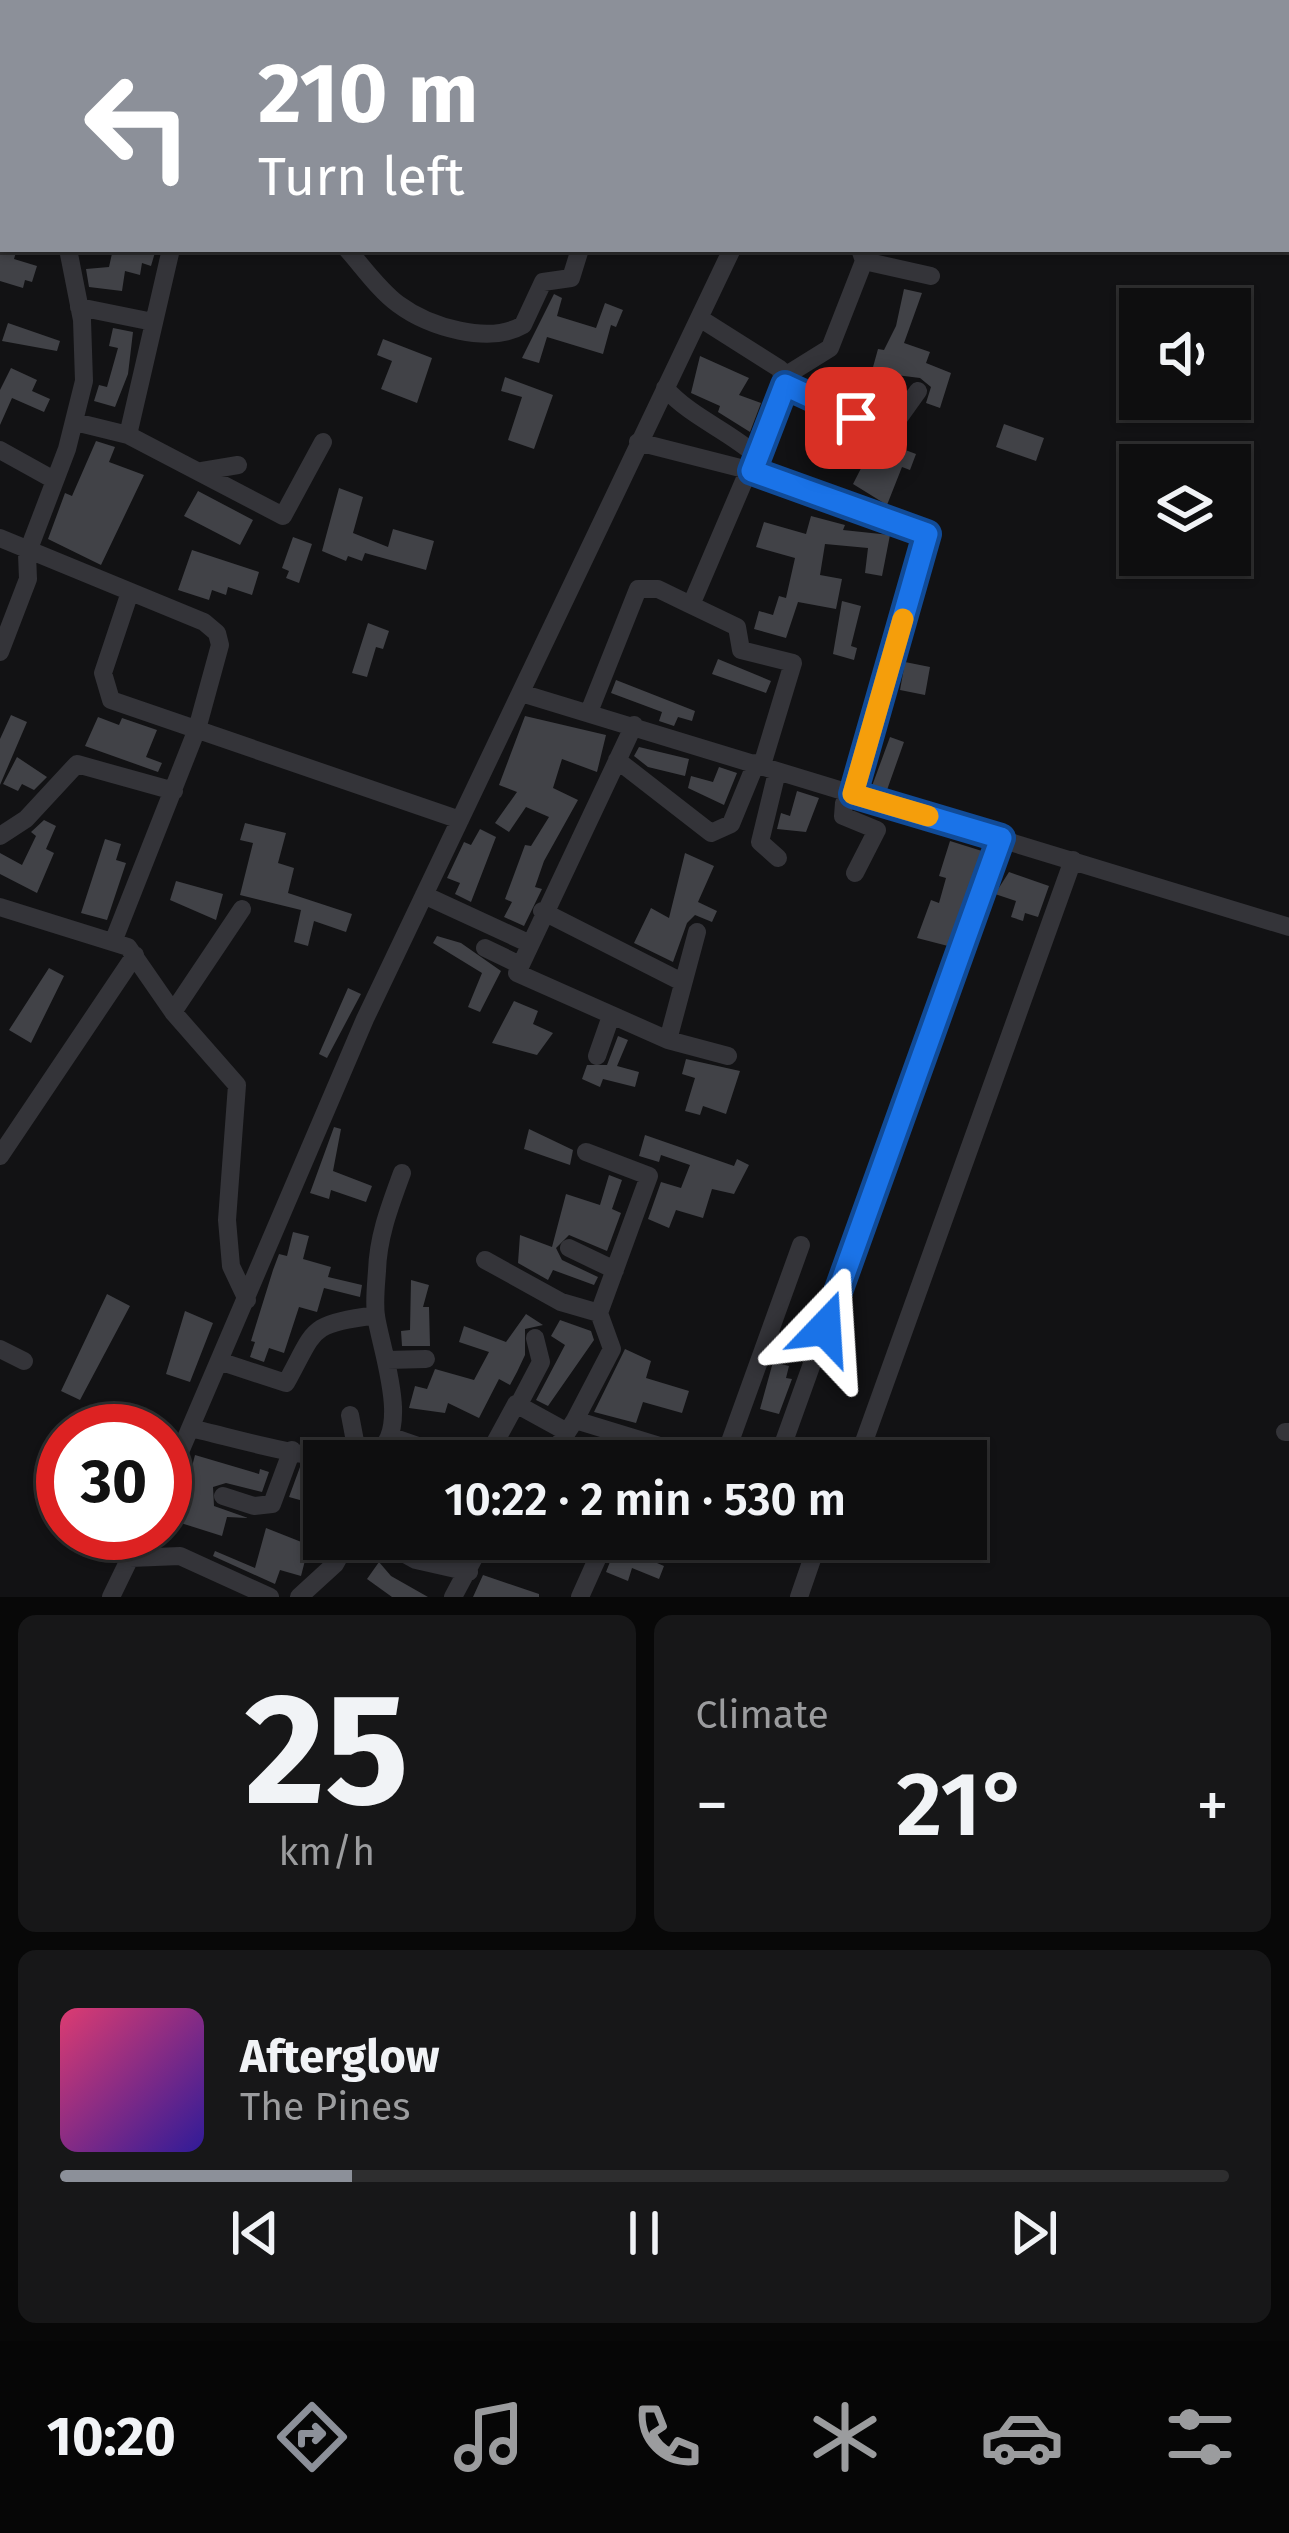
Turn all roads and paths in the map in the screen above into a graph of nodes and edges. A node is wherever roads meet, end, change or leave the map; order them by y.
1 (69, 252) edge
2 (170, 252) edge
3 (350, 252) edge
4 (579, 252) edge
5 (731, 252) edge
6 (862, 255) edge
7 (931, 276) dead end
8 (80, 307) junction
9 (700, 319) junction
10 (153, 322) junction
11 (785, 380) junction
12 (665, 388) junction
13 (918, 391) dead end
14 (75, 422) junction
15 (128, 435) junction
16 (322, 442) dead end
17 (638, 442) junction
18 (0, 450) edge
19 (755, 464) junction
20 (238, 465) dead end
21 (202, 471) junction
22 (54, 480) junction
23 (0, 538) edge
24 (27, 554) junction
25 (128, 595) junction
26 (691, 605) junction
27 (0, 652) edge
28 (521, 692) junction
29 (590, 712) junction
30 (634, 725) junction
31 (197, 729) junction
32 (617, 760) junction
33 (765, 767) junction
34 (174, 791) junction
35 (853, 794) junction
36 (451, 818) junction
37 (0, 836) edge
38 (1001, 838) junction
39 (778, 858) dead end
40 (1073, 860) junction
41 (855, 873) dead end
42 (424, 895) junction
43 (0, 908) edge
44 (242, 909) dead end
45 (542, 911) junction
46 (1289, 927) edge
47 (698, 932) dead end
48 (112, 942) junction
49 (528, 943) junction
50 (485, 948) dead end
51 (135, 955) junction
52 (518, 964) junction
53 (682, 982) junction
54 (173, 1012) junction
55 (611, 1016) junction
56 (668, 1040) junction
57 (597, 1056) dead end
58 (728, 1056) dead end
59 (4, 1149) edge
60 (586, 1152) dead end
61 (401, 1173) dead end
62 (801, 1245) dead end
63 (569, 1248) dead end
64 (485, 1261) dead end
65 (615, 1270) junction
66 (248, 1300) junction
67 (599, 1313) junction
68 (376, 1315) junction
69 (535, 1338) dead end
70 (0, 1349) edge
71 (426, 1359) dead end
72 (387, 1360) junction
73 (23, 1361) dead end
74 (222, 1362) junction
75 (519, 1403) junction
76 (350, 1415) dead end
77 (571, 1426) junction
78 (194, 1429) junction
79 (192, 1433) edge
80 (392, 1437) junction
81 (360, 1440) edge
82 (388, 1440) edge
83 (401, 1440) edge
84 (497, 1440) edge
85 (562, 1440) edge
86 (627, 1440) edge
87 (731, 1440) edge
88 (785, 1440) edge
89 (865, 1440) edge
90 (292, 1450) junction
91 (303, 1451) edge
92 (223, 1496) dead end
93 (129, 1560) edge
94 (189, 1560) edge
95 (336, 1560) edge
96 (416, 1560) edge
97 (474, 1560) edge
98 (597, 1560) edge
99 (811, 1560) edge
100 (469, 1572) junction
101 (111, 1597) edge
102 (270, 1597) edge
103 (299, 1597) edge
104 (453, 1597) edge
105 (580, 1597) edge
106 (799, 1597) edge

1 - 8 street
2 - 10 street
3 - 4 street
5 - 9 street
6 - 7 street
6 - 11 street
8 - 10 street
8 - 14 street
9 - 11 street
9 - 12 street
10 - 15 street
11 - 13 street
11 - 19 street
12 - 17 street
12 - 19 street
14 - 15 street
14 - 22 street
15 - 21 street
16 - 21 street
17 - 19 street
17 - 28 street
18 - 22 street
19 - 26 street
19 - 35 street
20 - 21 street
22 - 24 street
23 - 24 street
24 - 25 street
24 - 27 street
25 - 31 street
25 - 31 street
26 - 29 street
26 - 33 street
28 - 29 street
28 - 36 street
29 - 30 street
30 - 32 street
30 - 33 street
31 - 34 street
31 - 36 street
32 - 33 street
32 - 45 street
33 - 35 street
33 - 39 street
34 - 37 street
34 - 48 street
35 - 38 street
35 - 41 street
36 - 42 street
38 - 40 street
38 - 88 street
40 - 46 street
40 - 89 street
42 - 49 street
42 - 66 street
43 - 48 street
44 - 54 street
45 - 49 street
45 - 53 street
47 - 53 street
48 - 51 street
49 - 52 street
50 - 52 street
51 - 54 street
51 - 59 street
52 - 55 street
53 - 56 street
54 - 66 street
55 - 56 street
55 - 57 street
56 - 58 street
60 - 65 street
61 - 68 street
62 - 87 street
63 - 65 street
64 - 67 street
65 - 67 street
66 - 74 street
67 - 77 street
68 - 72 street
68 - 74 street
69 - 75 street
70 - 73 street
71 - 72 street
72 - 80 street
74 - 78 street
75 - 77 street
75 - 84 street
76 - 81 street
77 - 85 street
77 - 86 street
78 - 79 street
78 - 90 street
80 - 82 street
80 - 83 street
90 - 91 street
90 - 92 street
93 - 101 street
94 - 102 street
95 - 103 street
96 - 100 street
97 - 100 street
98 - 105 street
99 - 106 street
100 - 104 street

